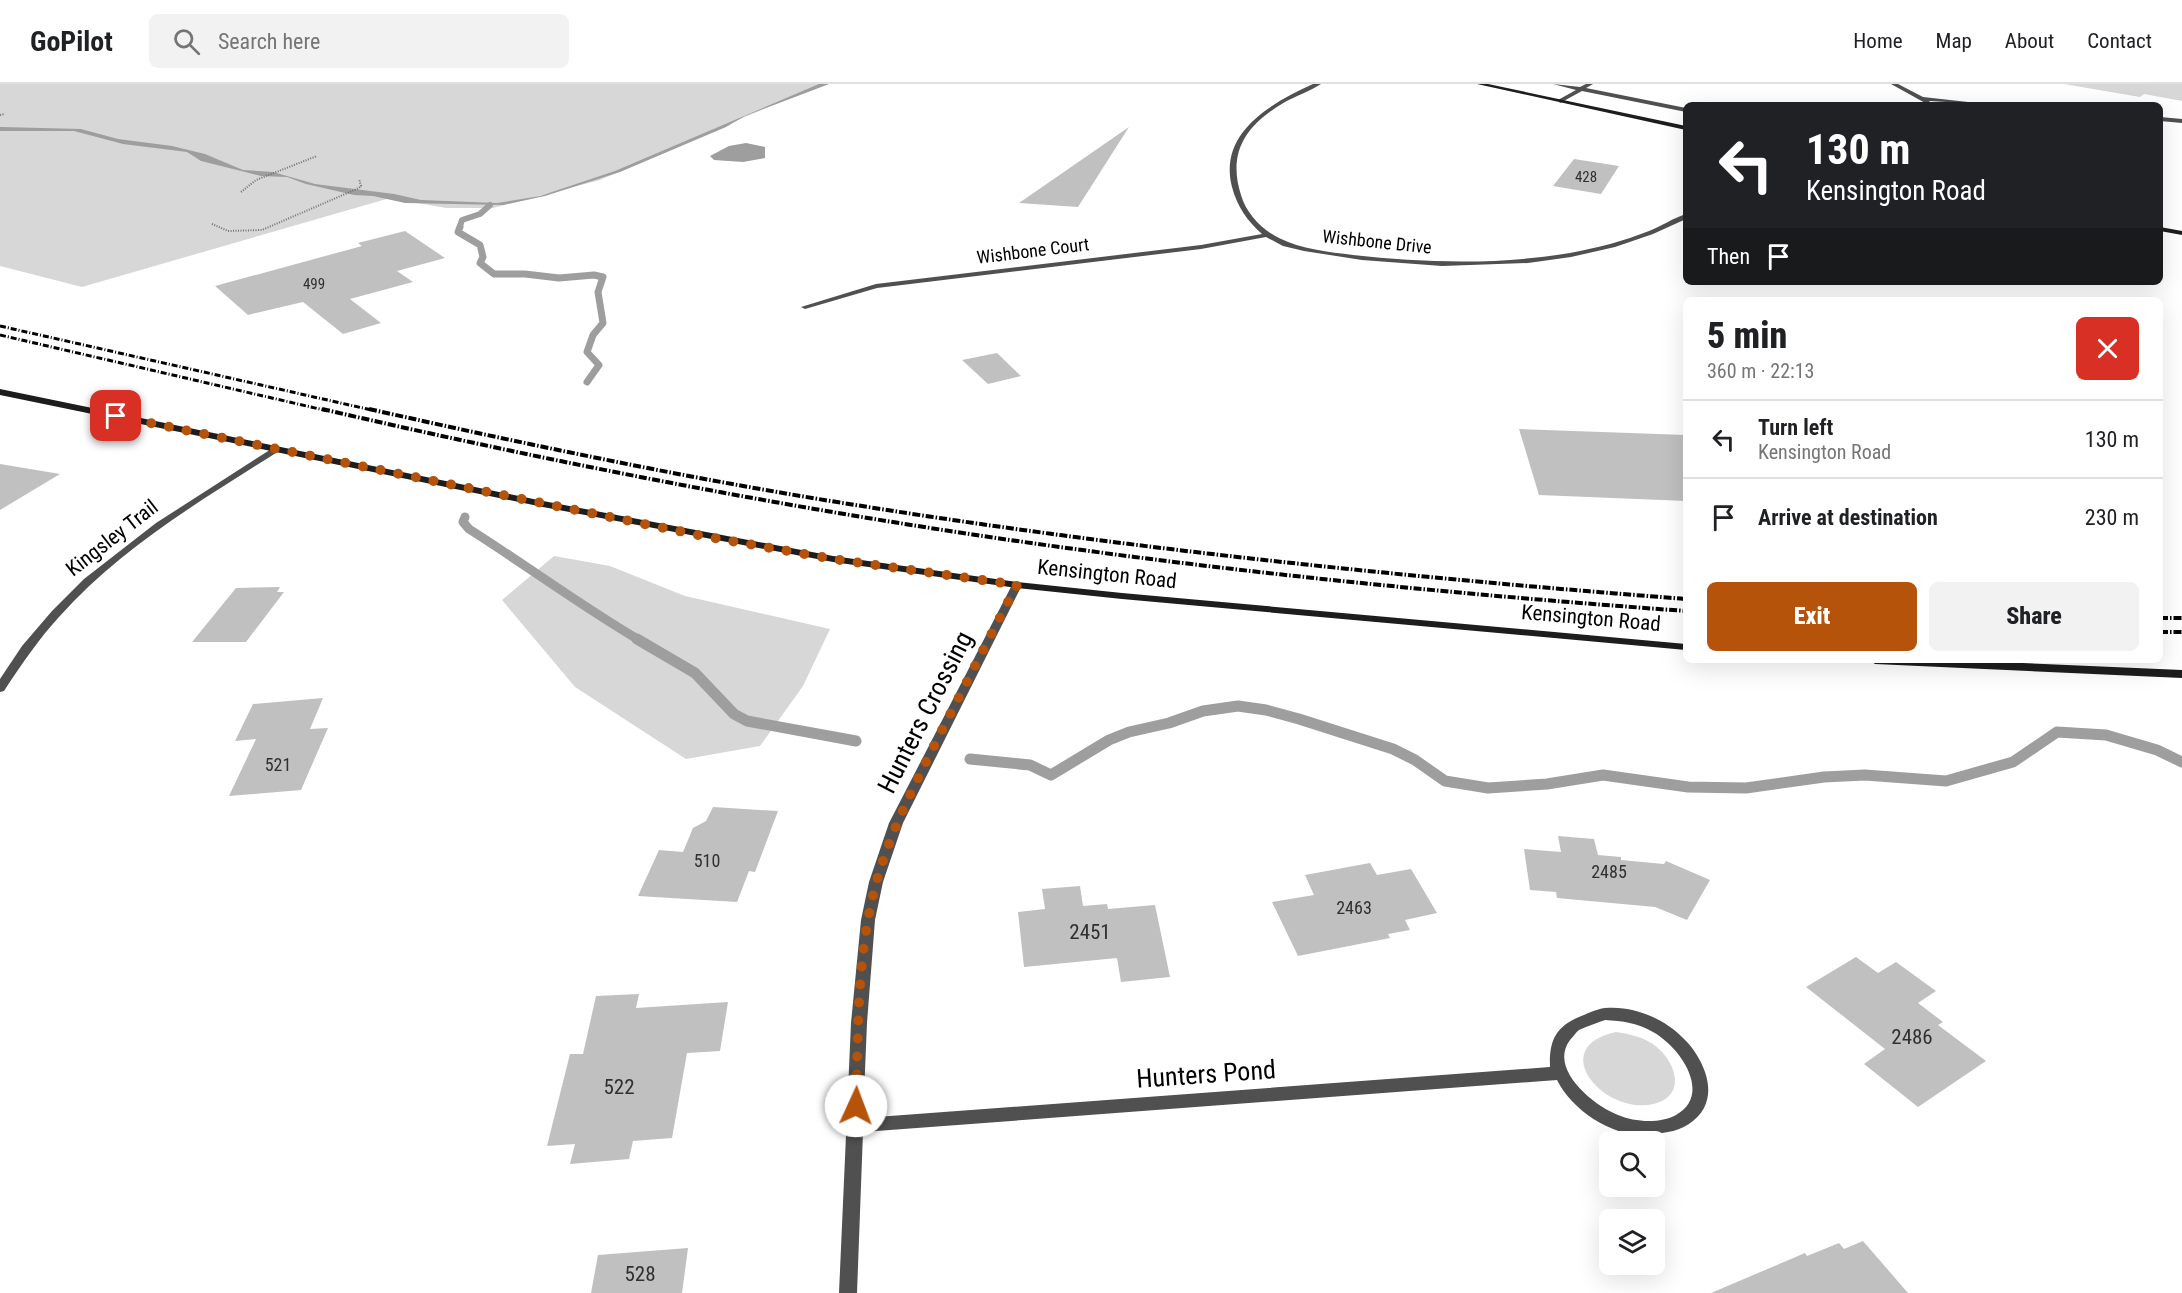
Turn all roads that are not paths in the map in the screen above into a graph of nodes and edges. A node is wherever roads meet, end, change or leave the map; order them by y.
1 (1318, 84) edge
2 (1480, 84) edge
3 (1556, 84) edge
4 (1590, 84) edge
5 (1894, 84) edge
6 (1581, 89) junction
7 (1921, 99) junction
8 (1560, 101) junction
9 (1927, 102) edge
10 (1954, 102) edge
11 (1683, 109) edge
12 (2163, 119) edge
13 (2182, 121) edge
14 (1683, 127) edge
15 (1683, 218) edge
16 (2163, 230) edge
17 (2182, 233) edge
18 (1267, 235) junction
19 (805, 307) dead end
20 (0, 392) edge
21 (276, 449) junction
22 (1017, 585) junction
23 (1683, 647) edge
24 (1941, 663) edge
25 (2182, 674) edge
26 (0, 688) edge
27 (1559, 1074) junction
28 (856, 1126) junction
29 (848, 1293) edge

1 - 18 street, Wishbone Drive
2 - 8 street
3 - 6 street
4 - 6 street
5 - 7 street
6 - 8 street
6 - 11 street
7 - 9 street
7 - 10 street
8 - 14 street
12 - 13 street
15 - 18 street, Wishbone Drive
16 - 17 street
18 - 19 street, Wishbone Court
20 - 21 street, Kensington Road
21 - 22 street, Kensington Road
21 - 26 street, Kingsley Trail
22 - 23 street, Kensington Road
22 - 28 street, Hunters Crossing
24 - 25 street
27 - 27 street
27 - 28 street, Hunters Pond
28 - 29 street, Hunters Crossing

